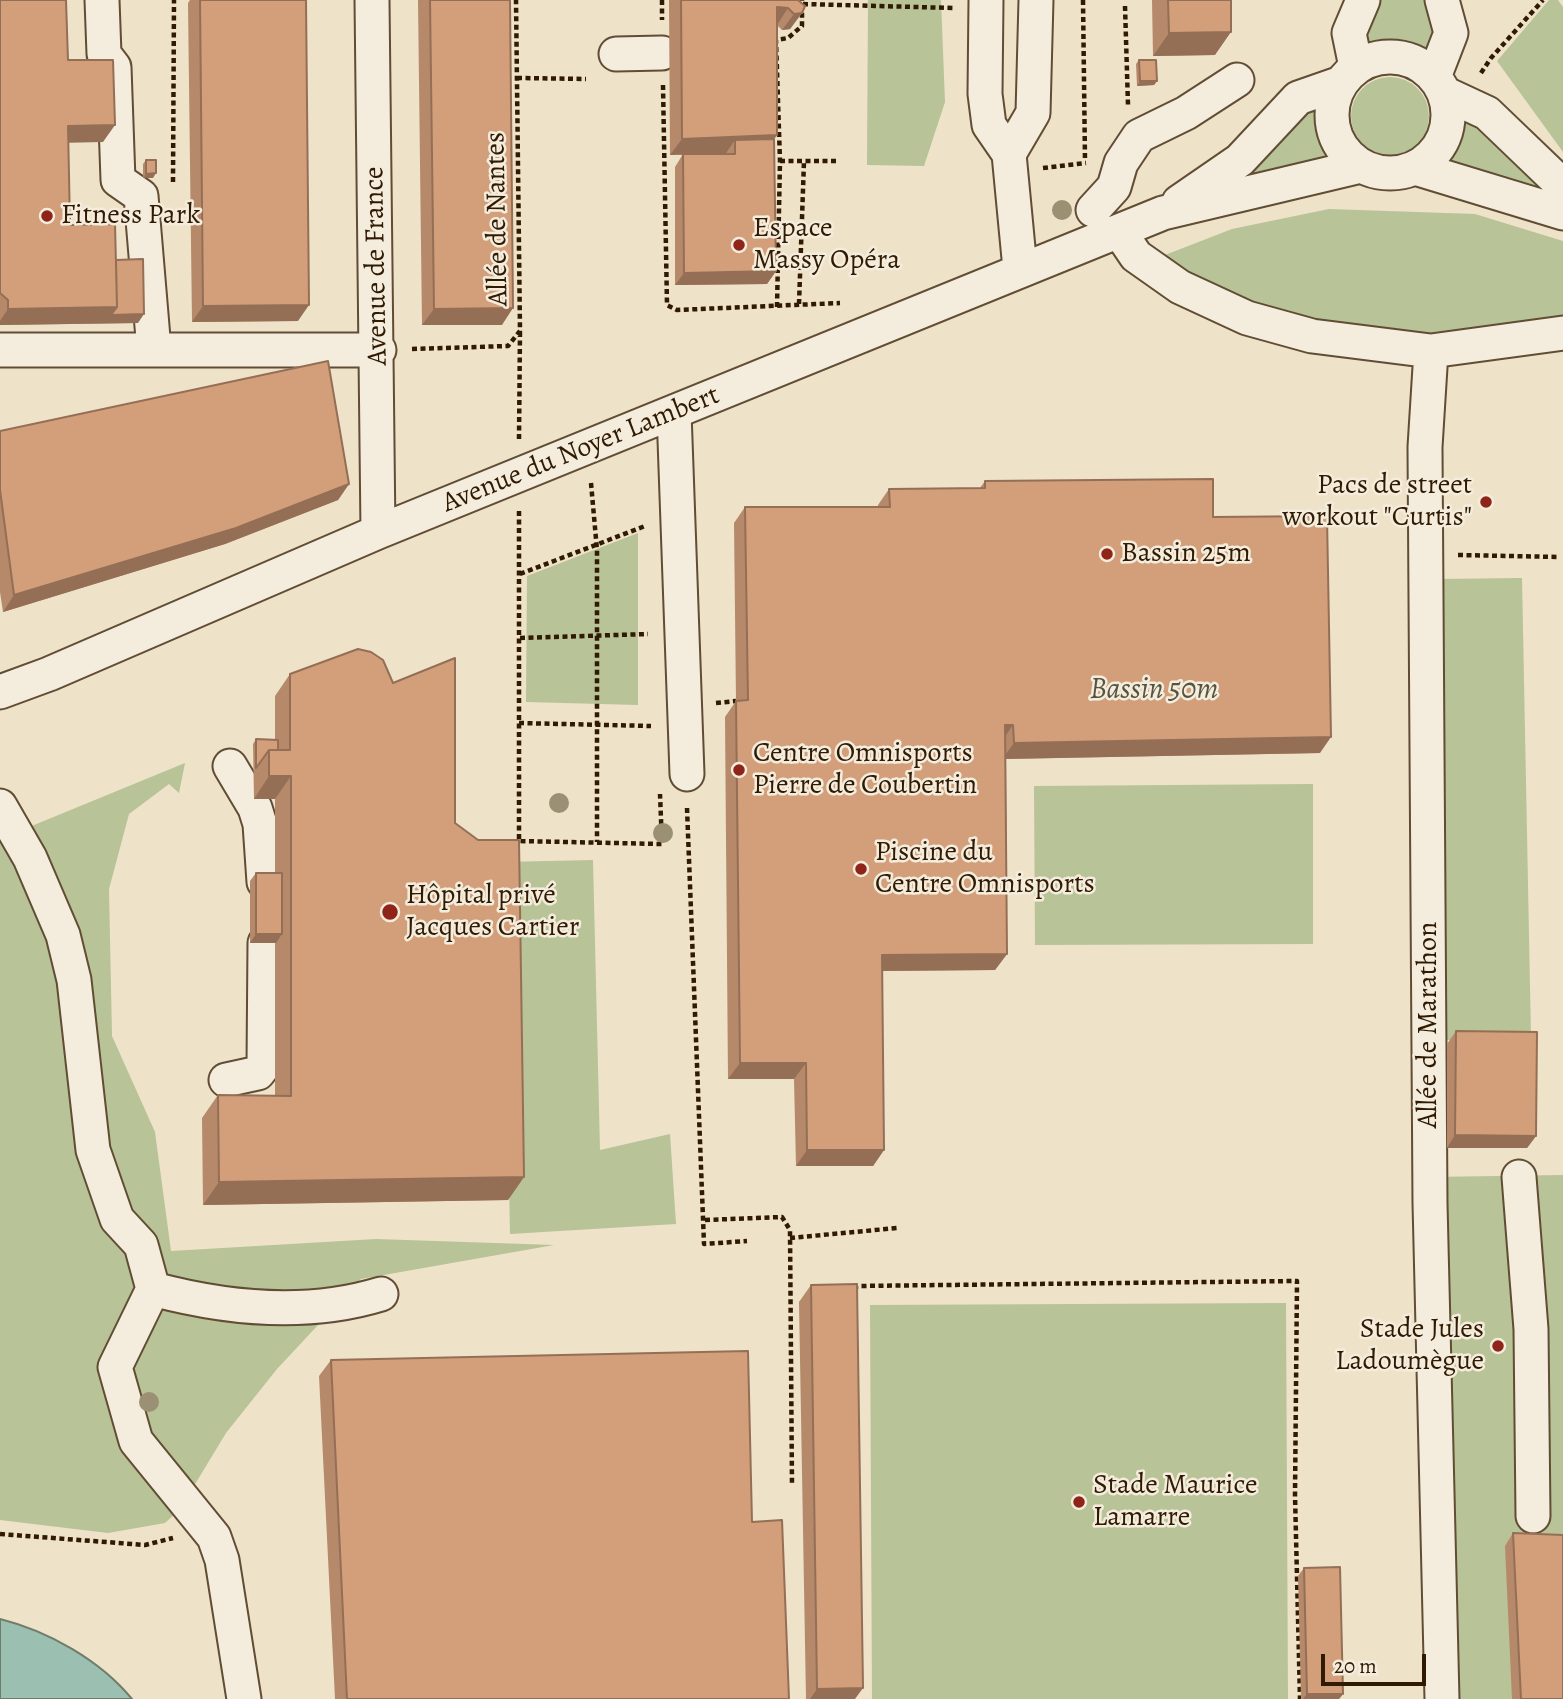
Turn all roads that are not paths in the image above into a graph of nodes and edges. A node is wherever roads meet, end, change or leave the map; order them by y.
1 (102, 0) edge
2 (372, 0) edge
3 (1035, 0) edge
4 (1363, 0) edge
5 (1442, 0) edge
6 (986, 4) edge
7 (662, 53) road end
8 (616, 54) dead end
9 (1349, 75) junction
10 (1237, 80) dead end
11 (1448, 90) junction
12 (1010, 163) junction
13 (1361, 166) junction
14 (1415, 168) junction
15 (1563, 186) edge
16 (1093, 210) road end
17 (1163, 213) junction
18 (1563, 213) edge
19 (1119, 231) junction
20 (1020, 269) junction
21 (1563, 332) edge
22 (379, 349) junction
23 (0, 350) edge
24 (154, 350) junction
25 (1431, 351) junction
26 (674, 412) junction
27 (379, 532) junction
28 (0, 692) edge
29 (230, 766) dead end
30 (687, 775) road end
31 (0, 806) edge
32 (264, 882) edge
33 (265, 943) edge
34 (226, 1080) dead end
35 (1519, 1177) dead end
36 (153, 1289) junction
37 (381, 1294) dead end
38 (1533, 1516) dead end
39 (244, 1699) edge
40 (1442, 1699) edge

1 - 24 street
2 - 22 street, Avenue de France
3 - 12 street
4 - 9 street
5 - 11 street
6 - 12 street
7 - 8 street
9 - 11 street
9 - 13 street
9 - 17 street, Avenue du Noyer Lambert
10 - 16 street
11 - 14 street
11 - 15 street
12 - 20 street
13 - 14 street
13 - 17 street, Avenue du Noyer Lambert
14 - 18 street
17 - 19 street, Avenue du Noyer Lambert
19 - 20 street, Avenue du Noyer Lambert
19 - 25 street
20 - 26 street, Avenue du Noyer Lambert
21 - 25 street
22 - 24 street
22 - 27 street, Avenue de France
23 - 24 street
25 - 40 street, Allée de Marathon
26 - 27 street, Avenue du Noyer Lambert
26 - 30 street
27 - 28 street, Avenue du Noyer Lambert
29 - 32 street
31 - 36 street
33 - 34 street
35 - 38 street
36 - 37 street
36 - 39 street

